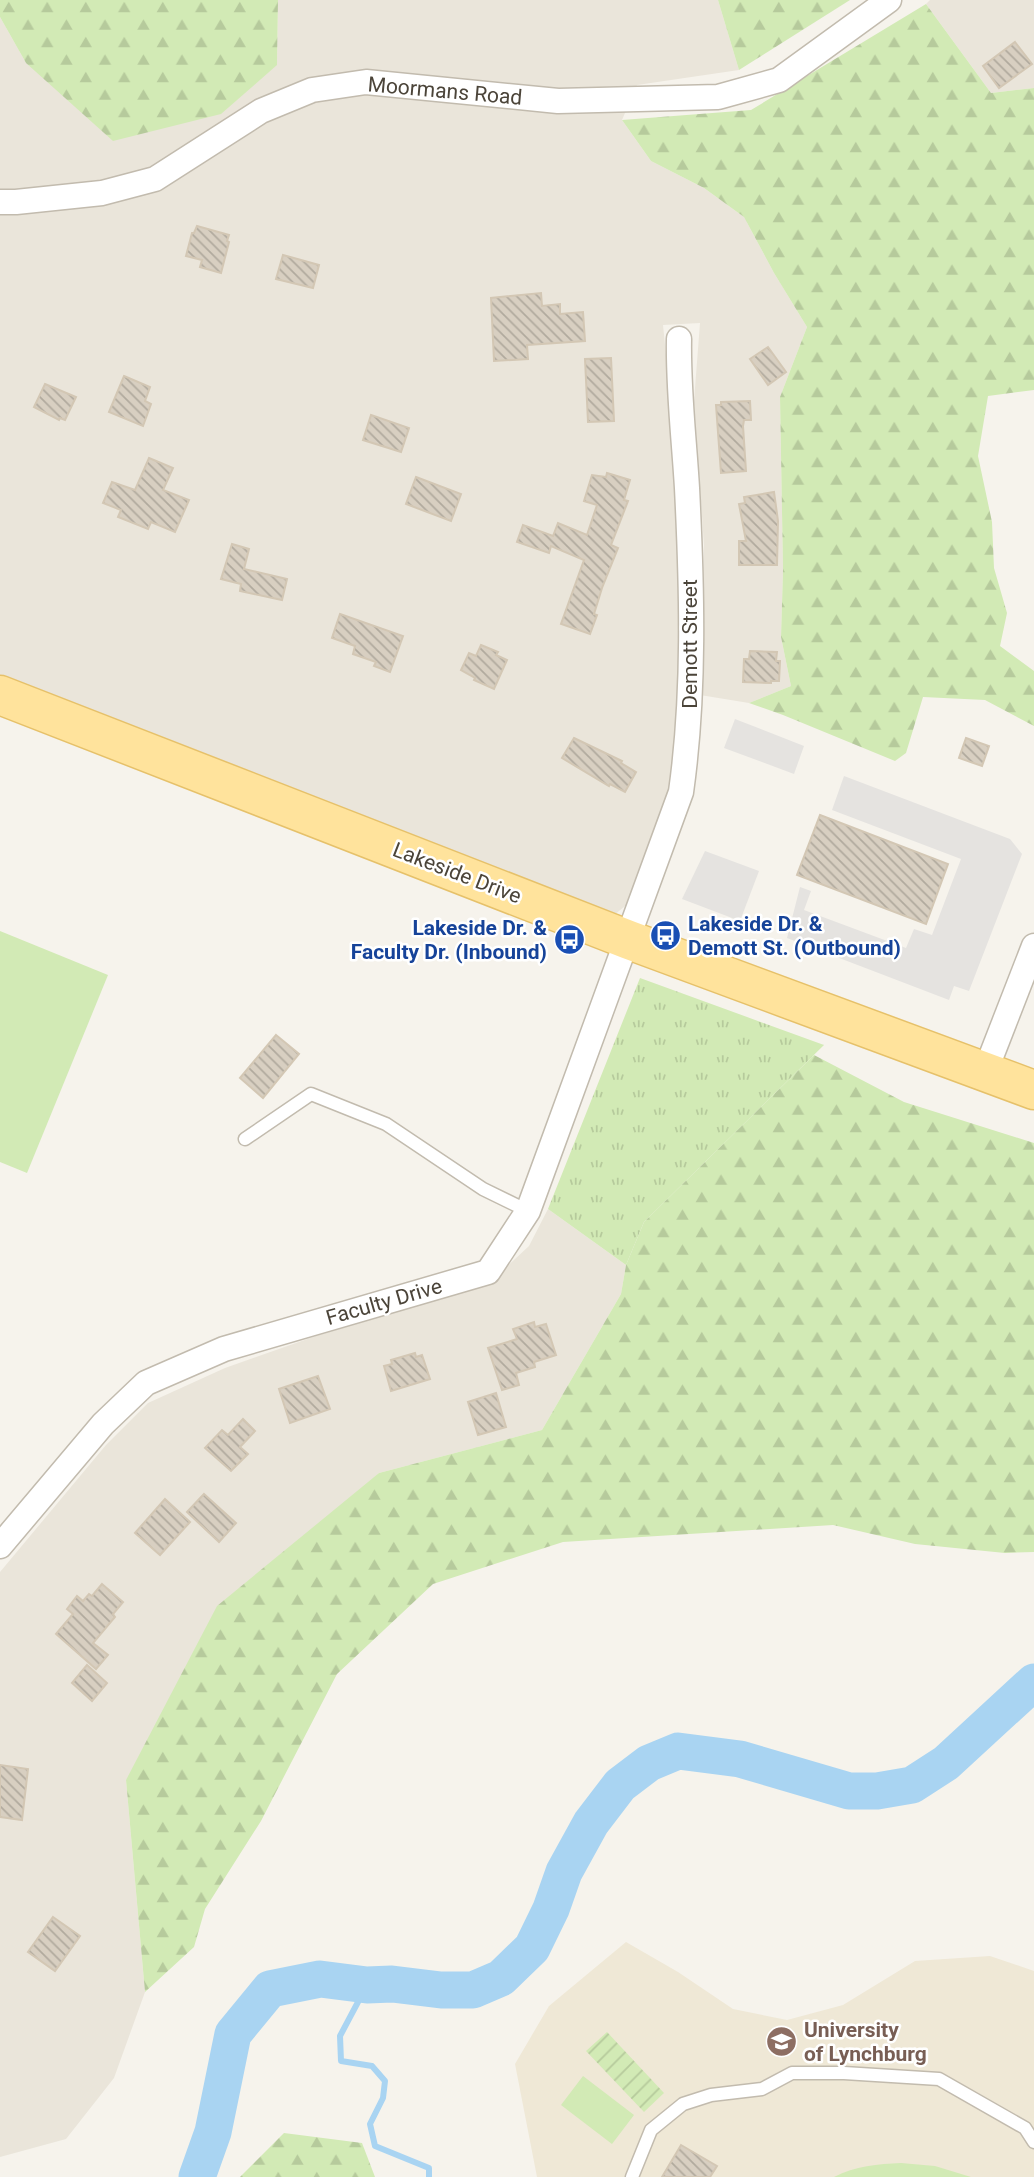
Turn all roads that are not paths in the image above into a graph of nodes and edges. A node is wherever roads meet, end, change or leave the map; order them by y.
1 (889, 0) edge
2 (0, 202) edge
3 (679, 339) dead end
4 (0, 695) edge
5 (629, 940) junction
6 (1034, 946) edge
7 (985, 1072) junction
8 (1034, 1090) edge
9 (244, 1139) dead end
10 (528, 1211) junction
11 (0, 1546) edge
12 (1034, 2142) edge
13 (632, 2177) edge

1 - 2 street, Moormans Road
3 - 5 street, Demott Street
4 - 5 main road, Lakeside Drive
5 - 7 main road, Lakeside Drive
5 - 10 street, Faculty Drive
6 - 7 street
7 - 8 main road, Lakeside Drive
9 - 10 lane
10 - 11 street, Faculty Drive
12 - 13 lane

